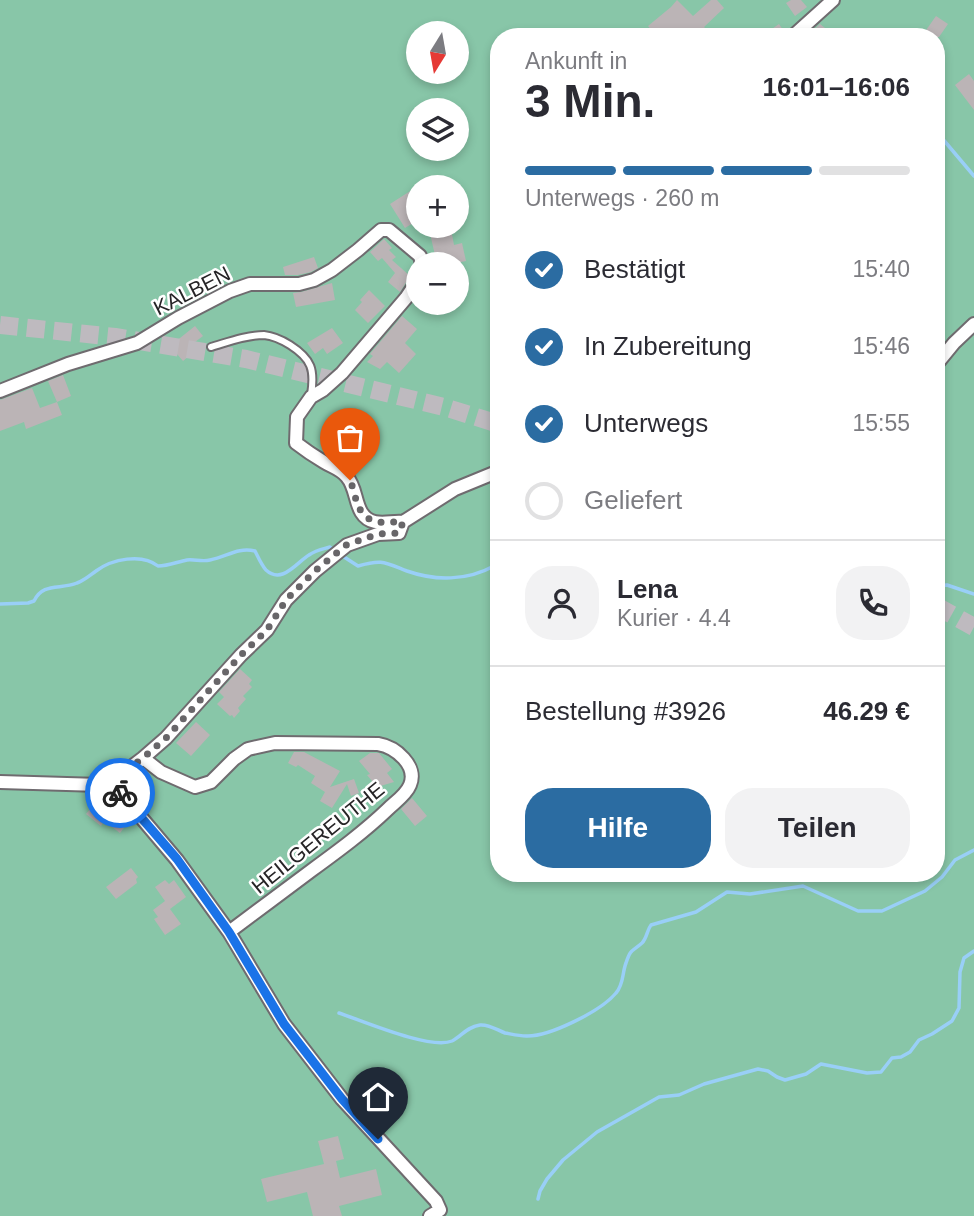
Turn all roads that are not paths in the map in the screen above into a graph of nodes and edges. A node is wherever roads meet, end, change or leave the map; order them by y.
1 (833, 0) edge
2 (802, 28) edge
3 (415, 252) edge
4 (406, 298) edge
5 (974, 324) edge
6 (211, 347) dead end
7 (945, 354) edge
8 (0, 391) edge
9 (311, 397) junction
10 (490, 475) edge
11 (403, 522) junction
12 (143, 758) junction
13 (0, 782) edge
14 (109, 783) junction
15 (229, 932) junction
16 (430, 1216) edge

1 - 2 street
3 - 8 street, KALBEN
4 - 9 street
5 - 7 street
6 - 9 lane
9 - 11 street
10 - 11 street
11 - 12 street
12 - 14 street
12 - 15 street, HEILGEREUTHE
13 - 14 street
14 - 15 street
15 - 16 street

